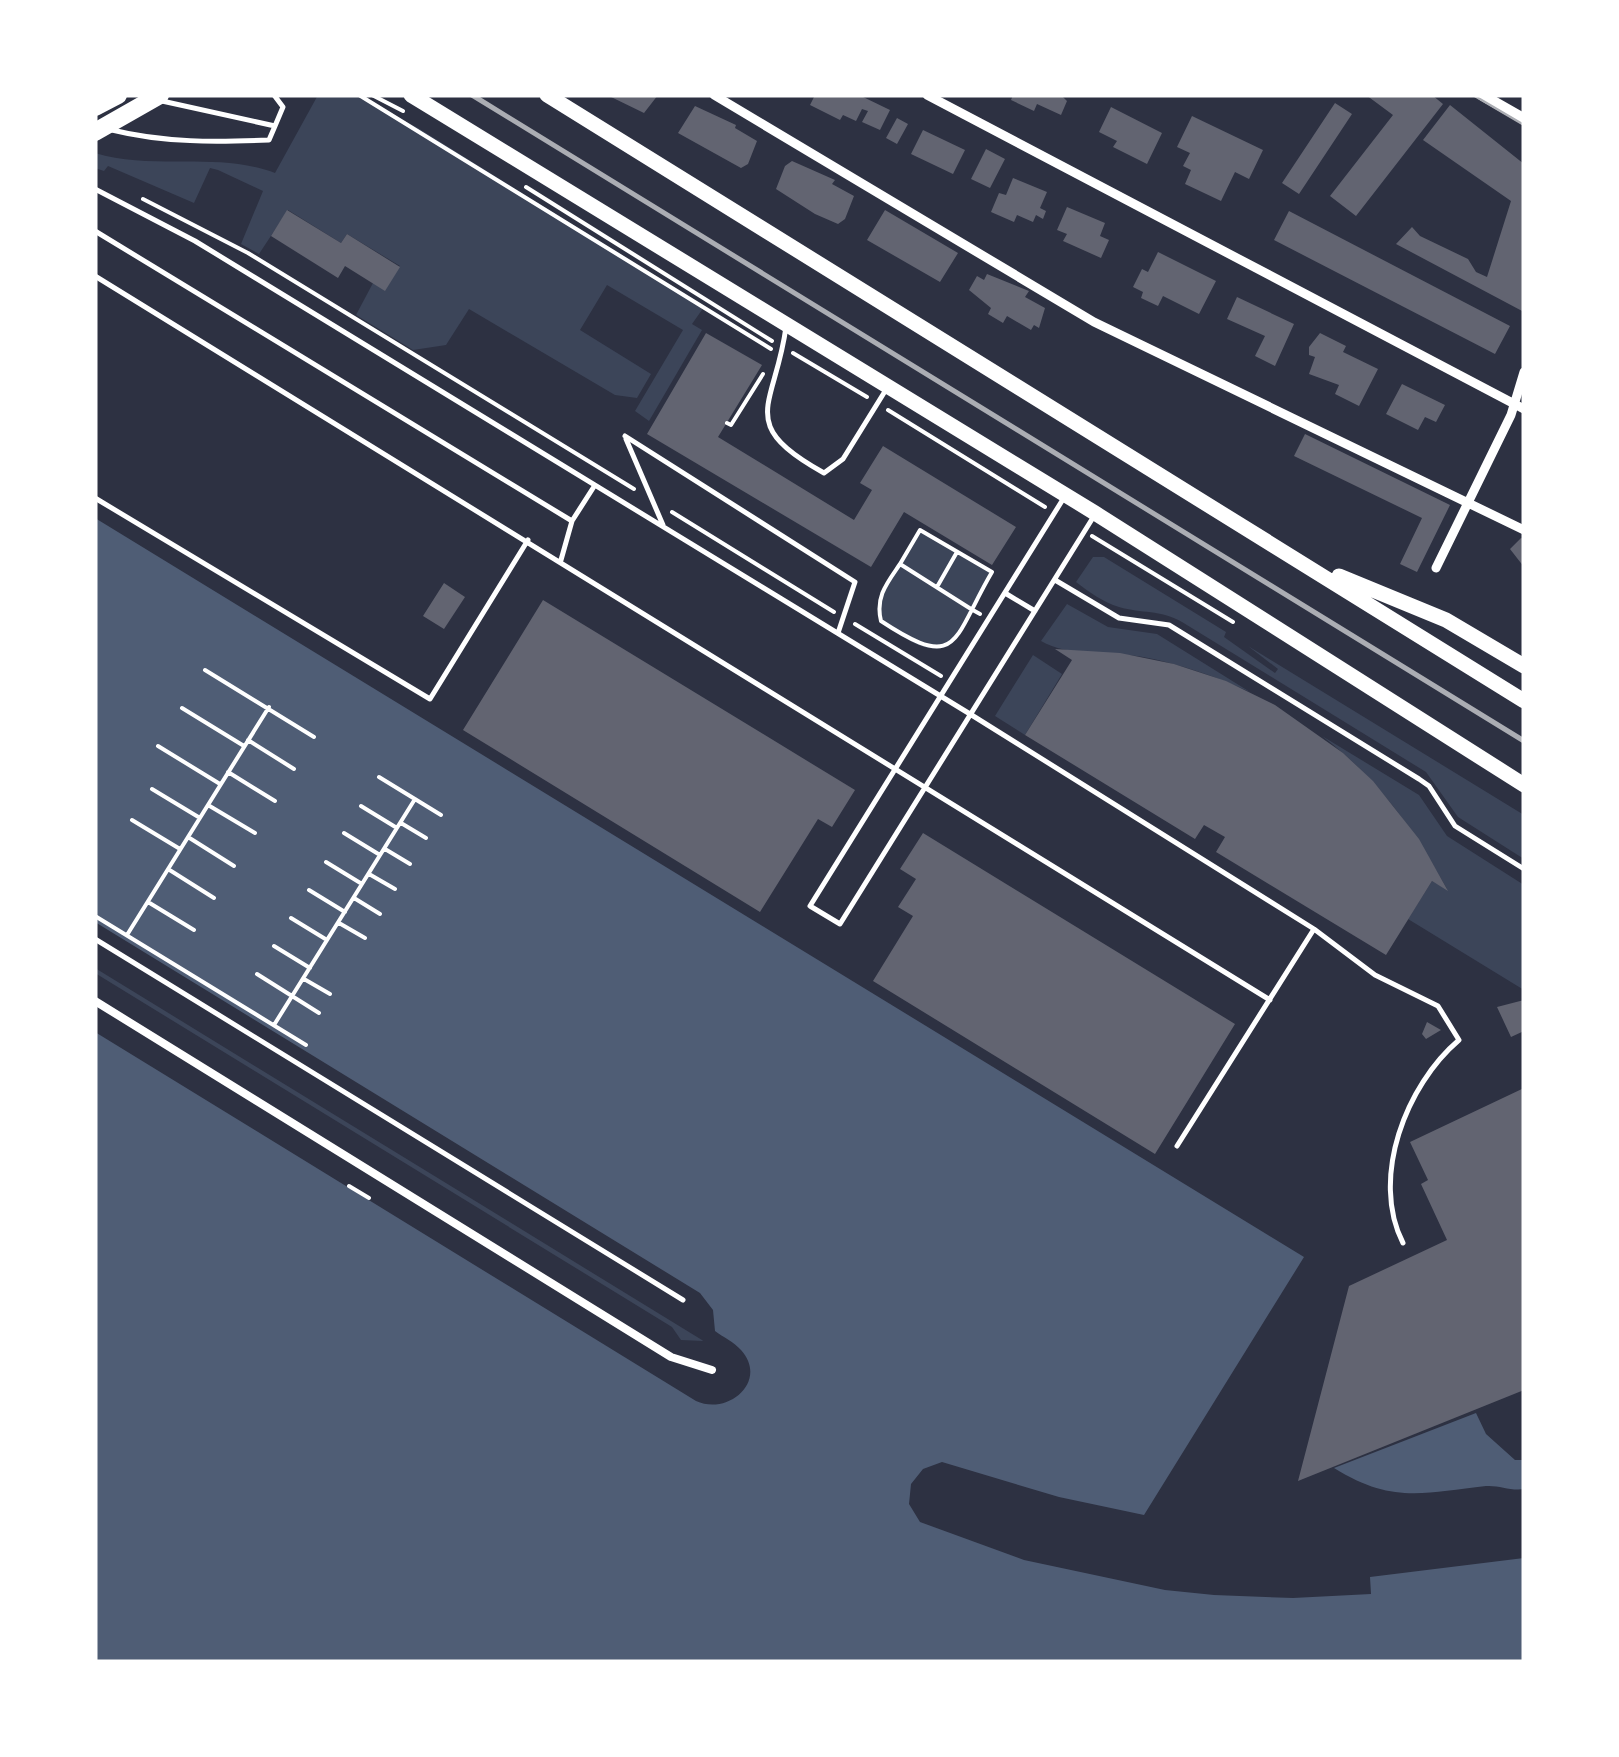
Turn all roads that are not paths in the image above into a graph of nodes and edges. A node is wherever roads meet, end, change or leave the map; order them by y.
1 (110, 95) edge
2 (118, 95) edge
3 (139, 95) edge
4 (160, 95) edge
5 (274, 95) edge
6 (411, 95) edge
7 (548, 95) edge
8 (714, 95) edge
9 (928, 95) edge
10 (1482, 95) edge
11 (95, 109) edge
12 (1524, 118) edge
13 (275, 126) junction
14 (95, 129) edge
15 (95, 189) edge
16 (95, 231) edge
17 (95, 276) edge
18 (787, 324) junction
19 (1524, 372) edge
20 (888, 386) junction
21 (1519, 407) edge
22 (595, 484) junction
23 (1065, 495) junction
24 (95, 498) edge
25 (1467, 504) junction
26 (1095, 513) junction
27 (572, 521) junction
28 (664, 527) junction
29 (1524, 530) edge
30 (528, 540) junction
31 (1297, 558) junction
32 (561, 560) junction
33 (1436, 568) dead end
34 (1055, 580) junction
35 (1005, 593) junction
36 (1035, 612) junction
37 (838, 633) junction
38 (1524, 666) edge
39 (940, 696) junction
40 (1524, 701) edge
41 (970, 714) junction
42 (896, 768) junction
43 (1524, 785) edge
44 (926, 786) junction
45 (1524, 869) edge
46 (1314, 929) junction
47 (95, 939) edge
48 (1270, 1000) junction
49 (95, 1001) edge
50 (1177, 1146) dead end
51 (1403, 1242) dead end
52 (682, 1300) dead end
53 (712, 1370) dead end

1 - 11 lane
2 - 11 highway
3 - 13 lane
4 - 14 highway
5 - 13 lane
6 - 18 main road
7 - 31 main road
8 - 25 street
9 - 21 street
10 - 12 street
13 - 14 lane
15 - 22 lane
16 - 27 lane
17 - 30 lane
18 - 20 main road
18 - 20 lane
19 - 21 street
20 - 23 main road
21 - 25 street
22 - 27 lane
22 - 28 lane
23 - 26 main road
23 - 35 lane
24 - 30 lane
25 - 29 street
25 - 33 street
26 - 34 lane
26 - 43 main road
27 - 32 lane
28 - 37 lane
28 - 37 lane
30 - 32 lane
31 - 38 main road
31 - 40 main road
32 - 42 lane
34 - 36 lane
34 - 45 lane
35 - 36 lane
35 - 39 lane
36 - 41 lane
37 - 39 lane
39 - 41 lane
39 - 42 lane
41 - 44 lane
41 - 46 lane
42 - 44 lane
42 - 44 lane
44 - 48 lane
46 - 48 lane
46 - 51 lane
47 - 52 lane
48 - 50 lane
49 - 53 street

